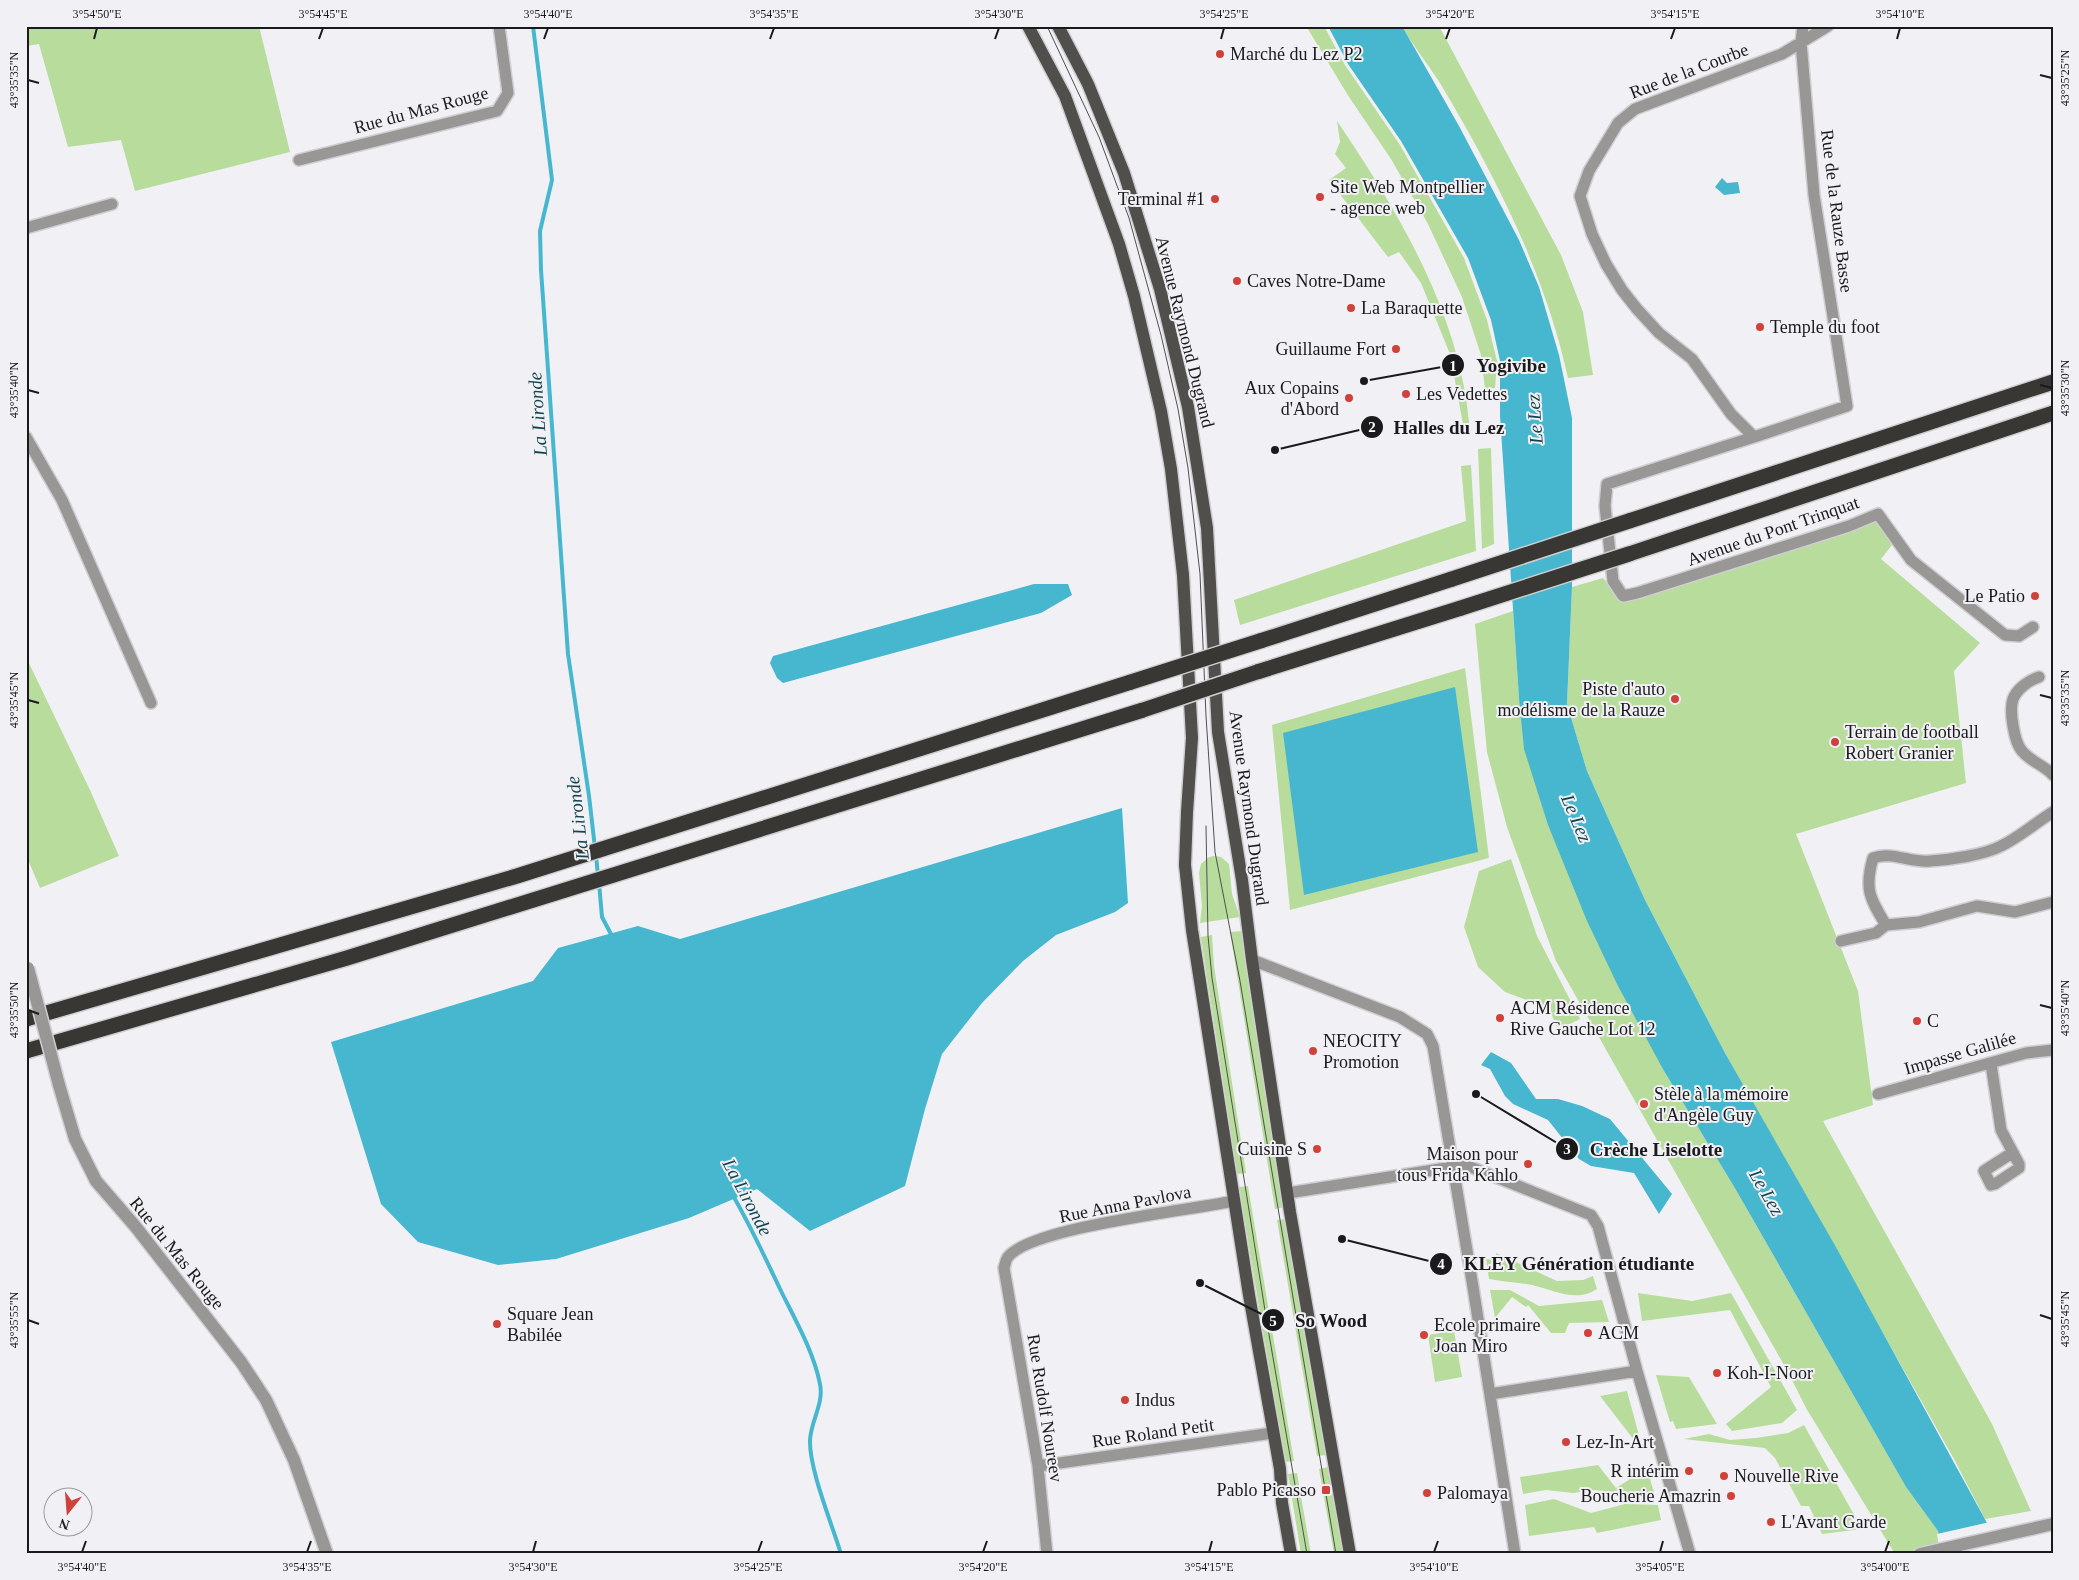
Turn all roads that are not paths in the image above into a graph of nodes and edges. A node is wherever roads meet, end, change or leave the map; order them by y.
1 (499, 26) edge
2 (1028, 26) edge
3 (1058, 26) edge
4 (1803, 26) edge
5 (1828, 26) edge
6 (1801, 42) junction
7 (299, 160) dead end
8 (112, 204) dead end
9 (26, 228) edge
10 (2053, 382) edge
11 (2053, 413) edge
12 (26, 437) edge
13 (1754, 437) junction
14 (2033, 627) dead end
15 (2039, 677) dead end
16 (150, 703) dead end
17 (2053, 775) edge
18 (2053, 812) edge
19 (2053, 902) edge
20 (1886, 925) junction
21 (1842, 941) dead end
22 (1252, 960) junction
23 (27, 966) edge
24 (26, 1019) edge
25 (2053, 1050) edge
26 (26, 1051) edge
27 (1991, 1064) junction
28 (1878, 1094) dead end
29 (2012, 1153) dead end
30 (1453, 1167) junction
31 (1288, 1193) junction
32 (1234, 1201) junction
33 (1004, 1268) joint
34 (1637, 1372) junction
35 (1490, 1394) junction
36 (1273, 1433) junction
37 (1038, 1466) junction
38 (2053, 1524) edge
39 (327, 1554) edge
40 (1047, 1554) edge
41 (1291, 1554) edge
42 (1350, 1554) edge
43 (1515, 1554) edge
44 (1690, 1554) edge
45 (1920, 1554) edge

1 - 7 street, Rue du Mas Rouge
2 - 32 main road
3 - 22 main road, Avenue Raymond Dugrand
4 - 6 street
5 - 6 street, Rue de la Courbe
6 - 13 street, Rue de la Rauze Basse
6 - 13 street, Rue de la Courbe
8 - 9 street
10 - 24 highway, bridge
11 - 26 highway, bridge
12 - 16 street
13 - 14 street, Avenue du Pont Trinquat
15 - 17 street
18 - 20 street
19 - 20 street
20 - 21 street
22 - 30 street
22 - 31 main road, Avenue Raymond Dugrand
23 - 39 street, Rue du Mas Rouge, bridge
25 - 27 street, Impasse Galilée
27 - 28 street, Impasse Galilée
27 - 29 street
30 - 31 street
30 - 34 street
30 - 35 street
31 - 42 main road, Avenue Raymond Dugrand
32 - 33 street, Rue Anna Pavlova
32 - 36 main road
33 - 37 street, Rue Rudolf Noureev
34 - 35 street
34 - 44 street
35 - 43 street
36 - 37 street, Rue Roland Petit
36 - 41 main road
37 - 40 street, Rue Rudolf Noureev
38 - 45 street

